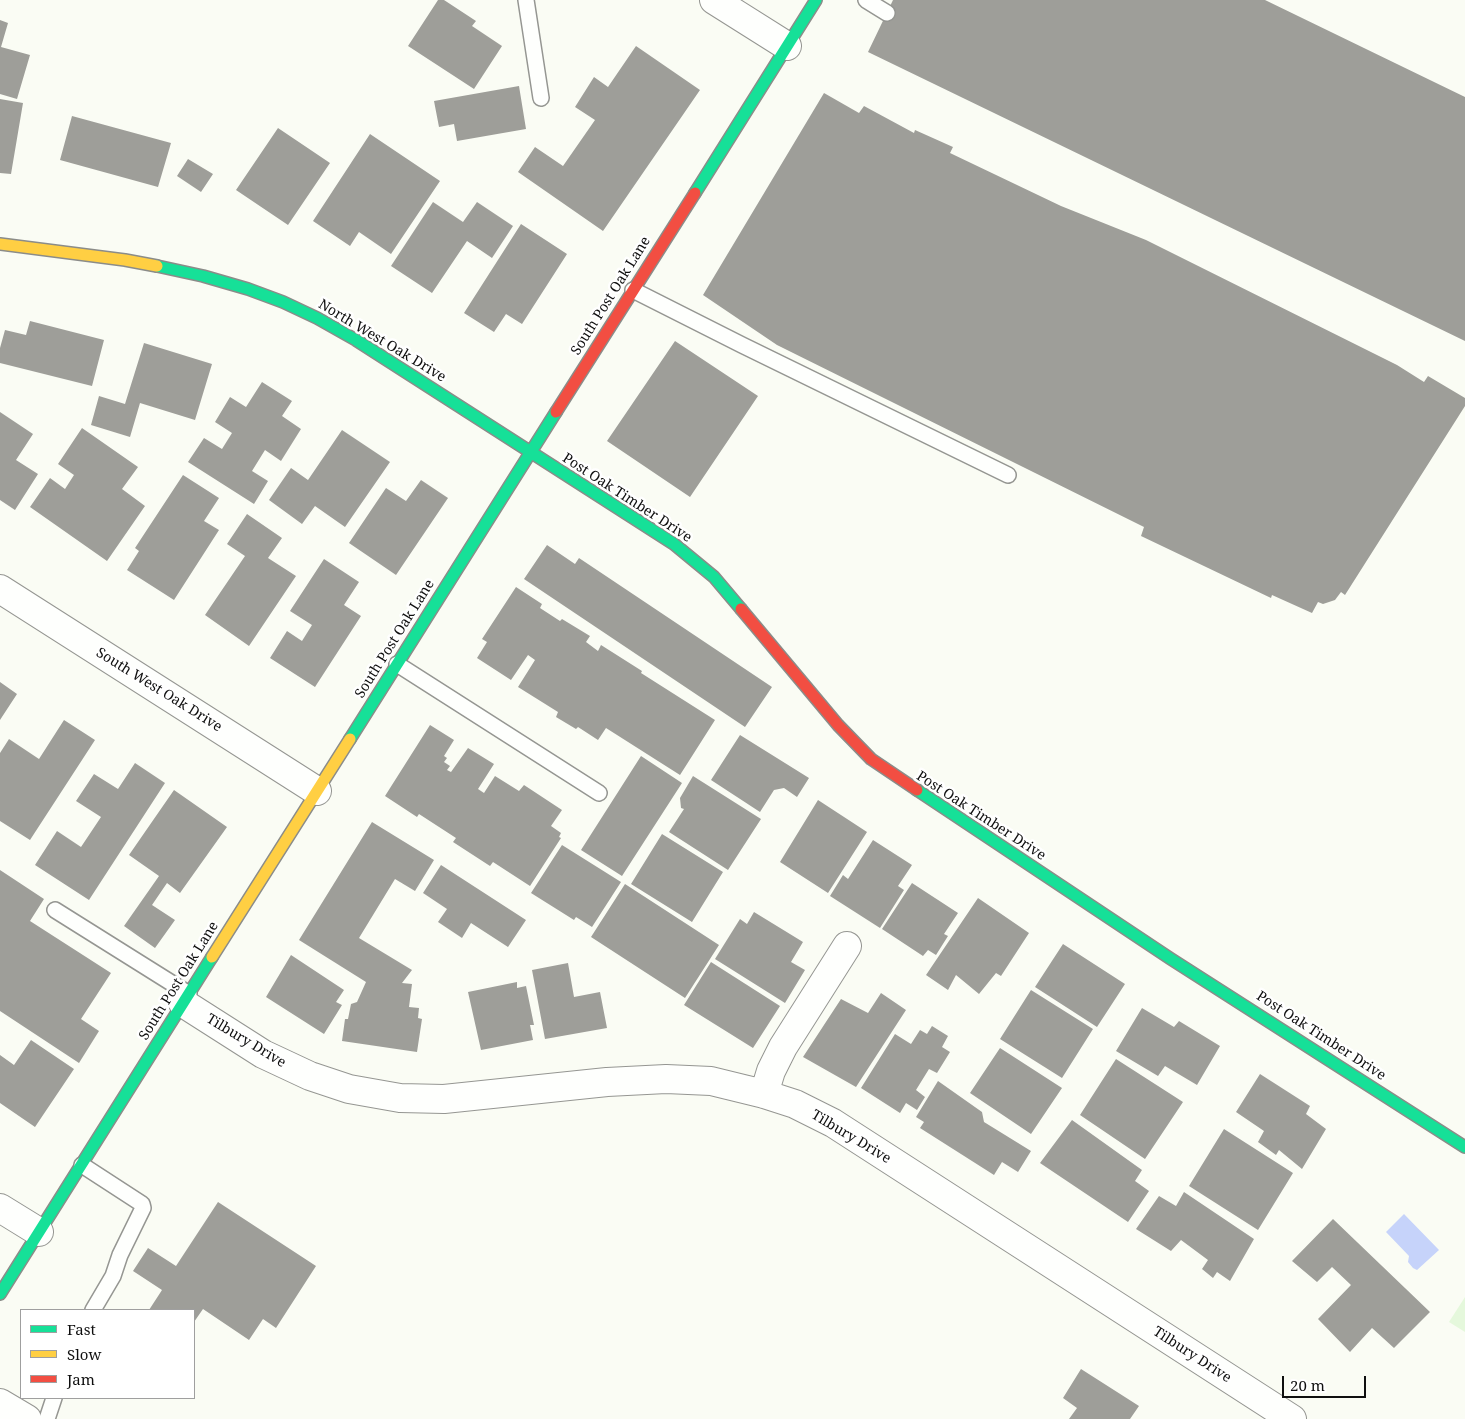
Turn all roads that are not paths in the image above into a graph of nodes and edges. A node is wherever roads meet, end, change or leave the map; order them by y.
1 (526, 0) edge
2 (714, 0) edge
3 (866, 0) edge
4 (811, 2) edge
5 (887, 13) dead end
6 (787, 46) junction
7 (541, 98) dead end
8 (0, 244) edge
9 (632, 290) junction
10 (530, 452) junction
11 (1008, 476) dead end
12 (0, 589) edge
13 (397, 664) junction
14 (317, 791) junction
15 (599, 793) dead end
16 (55, 910) dead end
17 (847, 946) dead end
18 (186, 998) junction
19 (764, 1094) junction
20 (1465, 1147) edge
21 (82, 1165) junction
22 (0, 1208) edge
23 (39, 1232) junction
24 (0, 1294) edge
25 (94, 1309) edge
26 (54, 1399) edge
27 (0, 1403) edge
28 (27, 1419) edge
29 (48, 1419) edge
30 (1292, 1419) edge

1 - 7 lane
2 - 6 street
3 - 5 lane
4 - 6 street, South Post Oak Lane
6 - 9 street, South Post Oak Lane
8 - 10 street, North West Oak Drive
9 - 10 street, South Post Oak Lane
9 - 11 lane
10 - 13 street, South Post Oak Lane
10 - 20 street, Post Oak Timber Drive
12 - 14 street, South West Oak Drive
13 - 14 street, South Post Oak Lane
13 - 15 lane
14 - 18 street, South Post Oak Lane
16 - 18 lane
17 - 19 street
18 - 19 street, Tilbury Drive
18 - 21 street, South Post Oak Lane
19 - 30 street, Tilbury Drive
21 - 23 street, South Post Oak Lane
21 - 25 lane
22 - 23 street
23 - 24 street, South Post Oak Lane
26 - 29 lane
27 - 28 street

